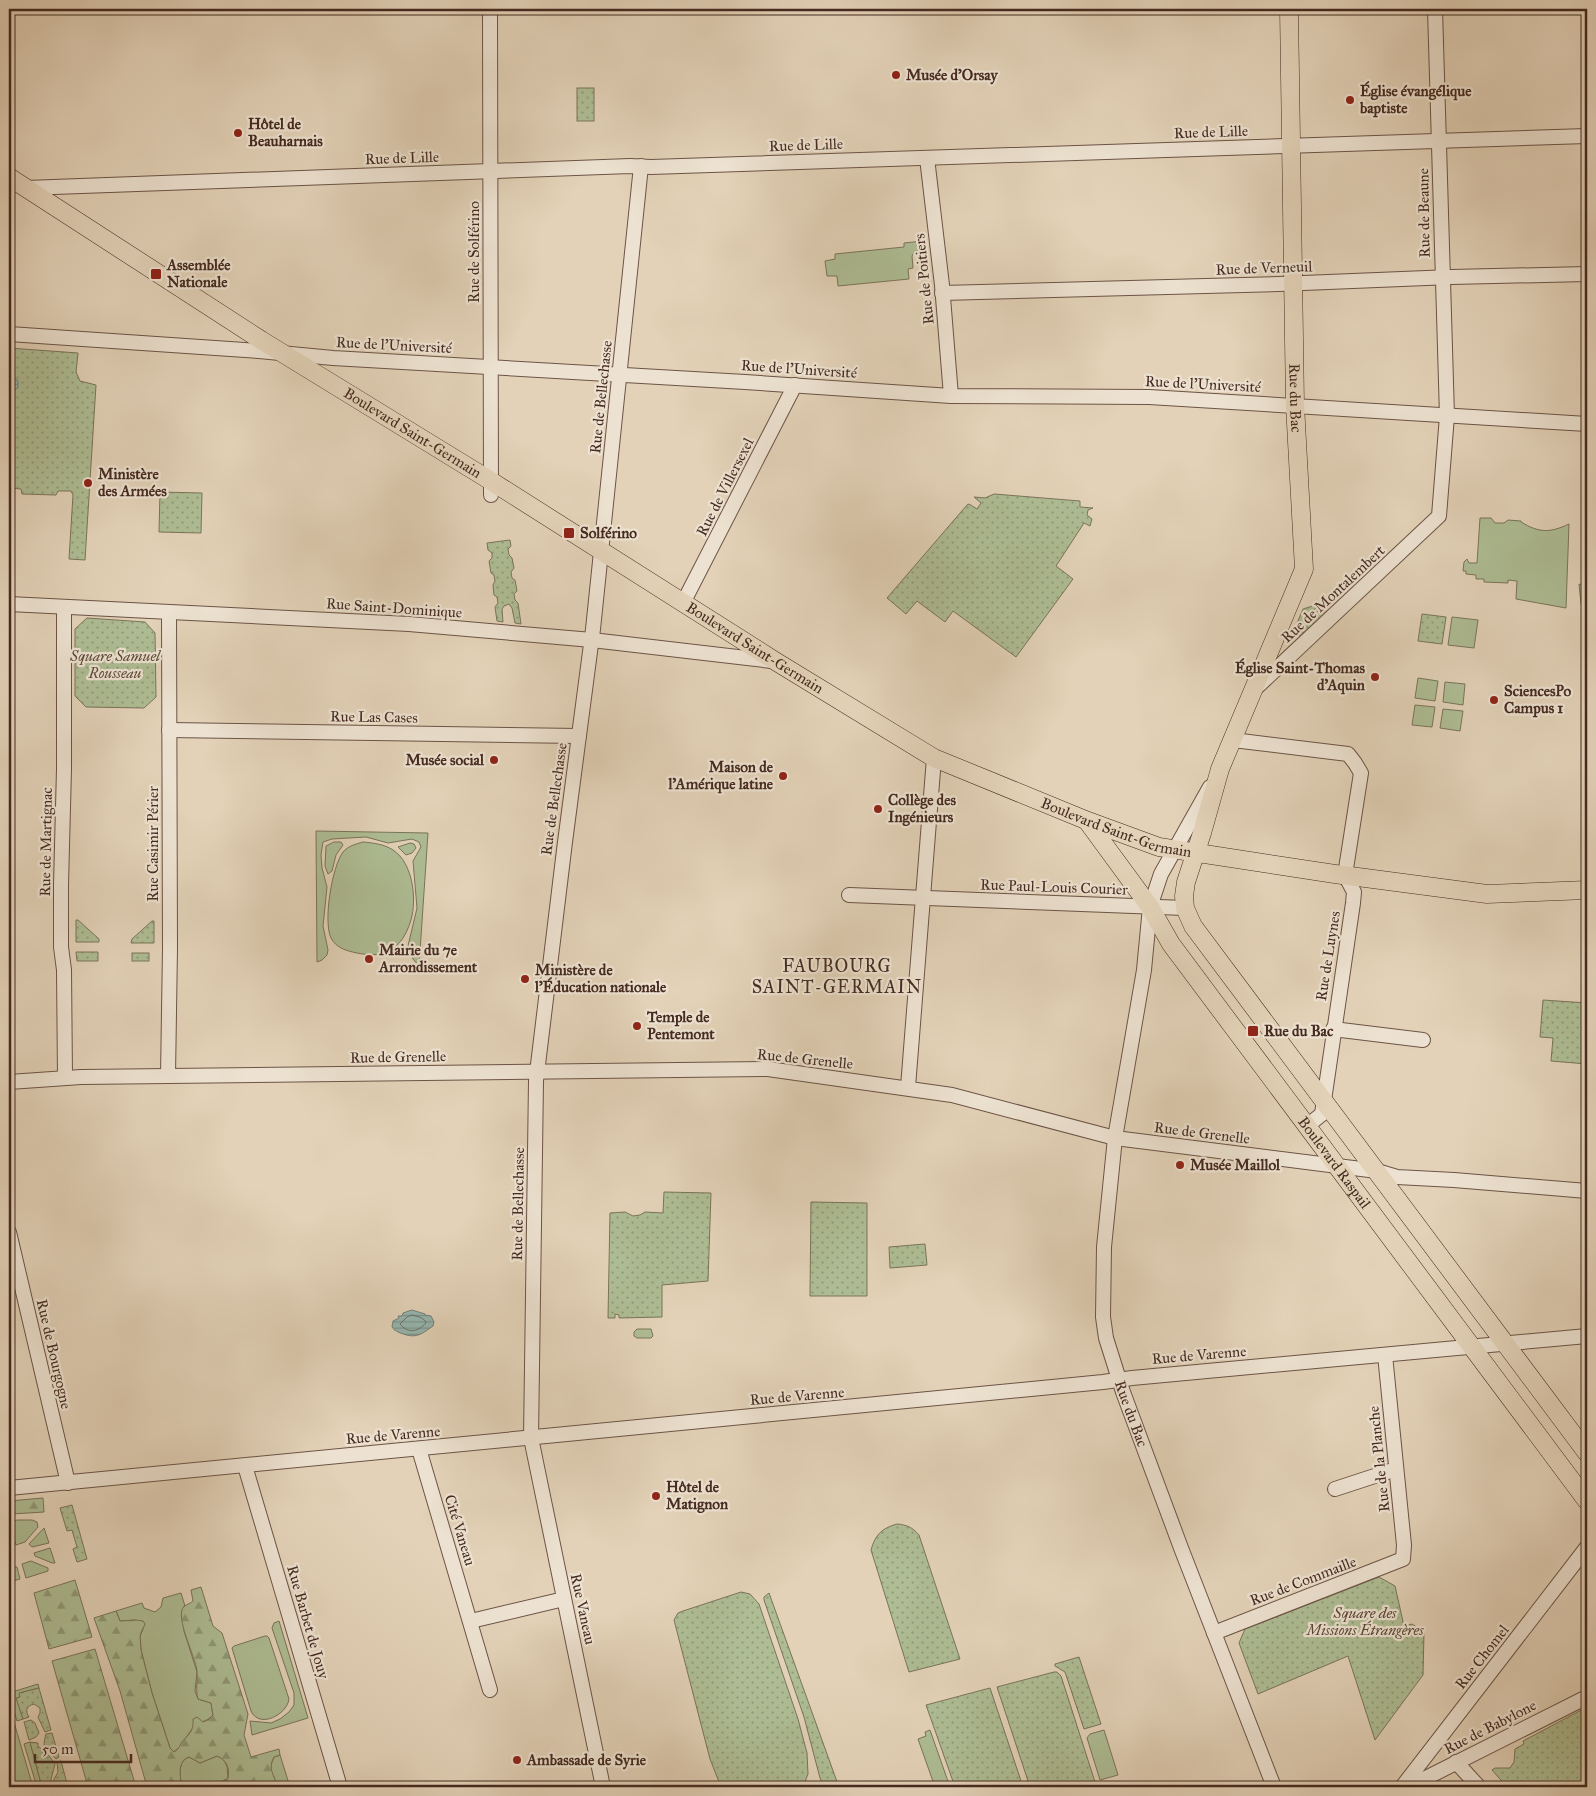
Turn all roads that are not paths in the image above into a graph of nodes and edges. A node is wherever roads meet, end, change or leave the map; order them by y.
1 (490, 9) edge
2 (1289, 9) edge
3 (1435, 9) edge
4 (1587, 136) edge
5 (1438, 141) junction
6 (1291, 146) junction
7 (927, 158) junction
8 (641, 166) junction
9 (490, 170) junction
10 (9, 179) edge
11 (26, 188) junction
12 (1587, 274) edge
13 (1442, 278) junction
14 (1293, 284) junction
15 (942, 293) junction
16 (9, 334) edge
17 (281, 353) junction
18 (490, 366) junction
19 (620, 374) junction
20 (794, 385) junction
21 (951, 396) junction
22 (1295, 405) junction
23 (1447, 416) junction
24 (1587, 424) edge
25 (491, 488) junction
26 (1432, 522) joint
27 (601, 552) junction
28 (683, 603) junction
29 (9, 604) edge
30 (64, 606) junction
31 (169, 612) junction
32 (592, 640) junction
33 (776, 661) junction
34 (1255, 688) junction
35 (169, 730) junction
36 (579, 736) junction
37 (1233, 740) junction
38 (934, 758) junction
39 (1220, 769) junction
40 (1087, 821) junction
41 (1175, 850) junction
42 (1196, 852) junction
43 (1345, 875) junction
44 (1587, 890) edge
45 (849, 895) dead end
46 (923, 898) junction
47 (1150, 907) junction
48 (1185, 908) junction
49 (1334, 1029) junction
50 (1423, 1040) dead end
51 (536, 1072) junction
52 (168, 1076) junction
53 (65, 1077) junction
54 (9, 1082) edge
55 (908, 1087) junction
56 (1323, 1100) junction
57 (1306, 1126) junction
58 (1115, 1138) junction
59 (1336, 1167) junction
60 (1377, 1171) junction
61 (1586, 1195) edge
62 (9, 1232) edge
63 (1587, 1336) edge
64 (1505, 1344) junction
65 (1473, 1347) junction
66 (1385, 1355) junction
67 (1118, 1380) junction
68 (531, 1438) junction
69 (419, 1449) junction
70 (1587, 1453) edge
71 (245, 1466) junction
72 (1396, 1469) junction
73 (68, 1482) junction
74 (9, 1488) edge
75 (1335, 1489) dead end
76 (1587, 1501) edge
77 (1587, 1547) edge
78 (1403, 1559) joint
79 (564, 1599) junction
80 (470, 1621) junction
81 (1214, 1633) junction
82 (490, 1690) dead end
83 (1587, 1697) edge
84 (1456, 1762) junction
85 (340, 1787) edge
86 (604, 1787) edge
87 (1274, 1787) edge
88 (1402, 1787) edge
89 (1408, 1787) edge
90 (1479, 1787) edge

1 - 9 street, Rue de Solférino
2 - 6 main road, Rue du Bac
3 - 5 street, Rue de Beaune
4 - 5 street, Rue de Lille
5 - 6 street, Rue de Lille
5 - 13 street, Rue de Beaune
6 - 7 street, Rue de Lille
6 - 14 main road, Rue du Bac
7 - 8 street, Rue de Lille
7 - 15 street, Rue de Poitiers
8 - 9 street, Rue de Lille
8 - 19 street, Rue de Bellechasse
9 - 11 street, Rue de Lille
9 - 18 street, Rue de Solférino
10 - 11 main road, Boulevard Saint-Germain
11 - 17 main road, Boulevard Saint-Germain
12 - 13 street, Rue de Verneuil
13 - 14 street, Rue de Verneuil
13 - 23 street, Rue de Beaune
14 - 15 street, Rue de Verneuil
14 - 22 main road, Rue du Bac
15 - 21 street, Rue de Poitiers
16 - 17 street, Rue de l'Université
17 - 18 street, Rue de l'Université
17 - 25 main road, Boulevard Saint-Germain
18 - 19 street, Rue de l'Université
18 - 25 street, Rue de Solférino
19 - 20 street, Rue de l'Université
19 - 27 street, Rue de Bellechasse
20 - 21 street, Rue de l'Université
20 - 28 street, Rue de Villersexel
21 - 22 street, Rue de l'Université
22 - 23 street, Rue de l'Université
22 - 34 main road, Rue du Bac
23 - 24 street, Rue de l'Université
23 - 26 street, Rue de Beaune
25 - 27 main road, Boulevard Saint-Germain
26 - 34 street, Rue de Montalembert
27 - 28 main road, Boulevard Saint-Germain
27 - 32 street, Rue de Bellechasse
28 - 33 main road, Boulevard Saint-Germain
29 - 30 street, Rue Saint-Dominique
30 - 31 street, Rue Saint-Dominique
30 - 53 street, Rue de Martignac
31 - 32 street, Rue Saint-Dominique
31 - 35 street, Rue Casimir Périer
32 - 33 street, Rue Saint-Dominique
32 - 36 street, Rue de Bellechasse
33 - 38 main road, Boulevard Saint-Germain
34 - 37 main road, Rue du Bac
35 - 36 street, Rue Las Cases
35 - 52 street, Rue Casimir Périer
36 - 51 street, Rue de Bellechasse
37 - 39 main road, Rue du Bac
37 - 43 street
38 - 40 main road, Boulevard Saint-Germain
38 - 46 street
39 - 41 street, Rue du Bac
39 - 42 main road, Rue du Bac
40 - 41 main road, Boulevard Saint-Germain
40 - 47 main road, Boulevard Raspail
41 - 42 main road, Boulevard Saint-Germain
41 - 47 street, Rue du Bac
42 - 43 main road, Boulevard Saint-Germain
42 - 48 main road, Boulevard Raspail
43 - 44 main road, Boulevard Saint-Germain
43 - 49 street, Rue de Luynes
45 - 46 street, Rue Paul-Louis Courier
46 - 47 street, Rue Paul-Louis Courier
46 - 55 street
47 - 48 street, Rue Paul-Louis Courier
47 - 57 main road, Boulevard Raspail
47 - 58 street, Rue du Bac
48 - 56 main road, Boulevard Raspail
49 - 50 street
49 - 56 street, Rue de Luynes
51 - 52 street, Rue de Grenelle
51 - 55 street, Rue de Grenelle
51 - 68 street, Rue de Bellechasse
52 - 53 street, Rue de Grenelle
53 - 54 street, Rue de Grenelle
55 - 58 street, Rue de Grenelle
56 - 57 street, Rue de Luynes
56 - 60 main road, Boulevard Raspail
57 - 59 main road, Boulevard Raspail
58 - 59 street, Rue de Grenelle
58 - 67 street, Rue du Bac
59 - 60 street, Rue de Grenelle
59 - 65 main road, Boulevard Raspail
60 - 61 street, Rue de Grenelle
60 - 64 main road, Boulevard Raspail
62 - 73 street, Rue de Bourgogne
63 - 64 street, Rue de Varenne
64 - 65 street, Rue de Varenne
64 - 70 main road, Boulevard Raspail
65 - 66 street, Rue de Varenne
65 - 76 main road, Boulevard Raspail
66 - 67 street, Rue de Varenne
66 - 72 street, Rue de la Planche
67 - 68 street, Rue de Varenne
67 - 81 street, Rue du Bac
68 - 69 street, Rue de Varenne
68 - 79 street, Rue Vaneau
69 - 71 street, Rue de Varenne
69 - 80 street, Cité Vaneau
71 - 73 street, Rue de Varenne
71 - 85 street, Rue Barbet de Jouy
72 - 75 street
72 - 78 street, Rue de la Planche
73 - 74 street, Rue de Varenne
77 - 88 street, Rue Chomel
78 - 81 street, Rue de Commaille
79 - 80 street
79 - 86 street, Rue Vaneau
80 - 82 street, Cité Vaneau
81 - 87 street, Rue du Bac
83 - 84 street, Rue de Babylone
84 - 89 street, Rue de Babylone
84 - 90 street

